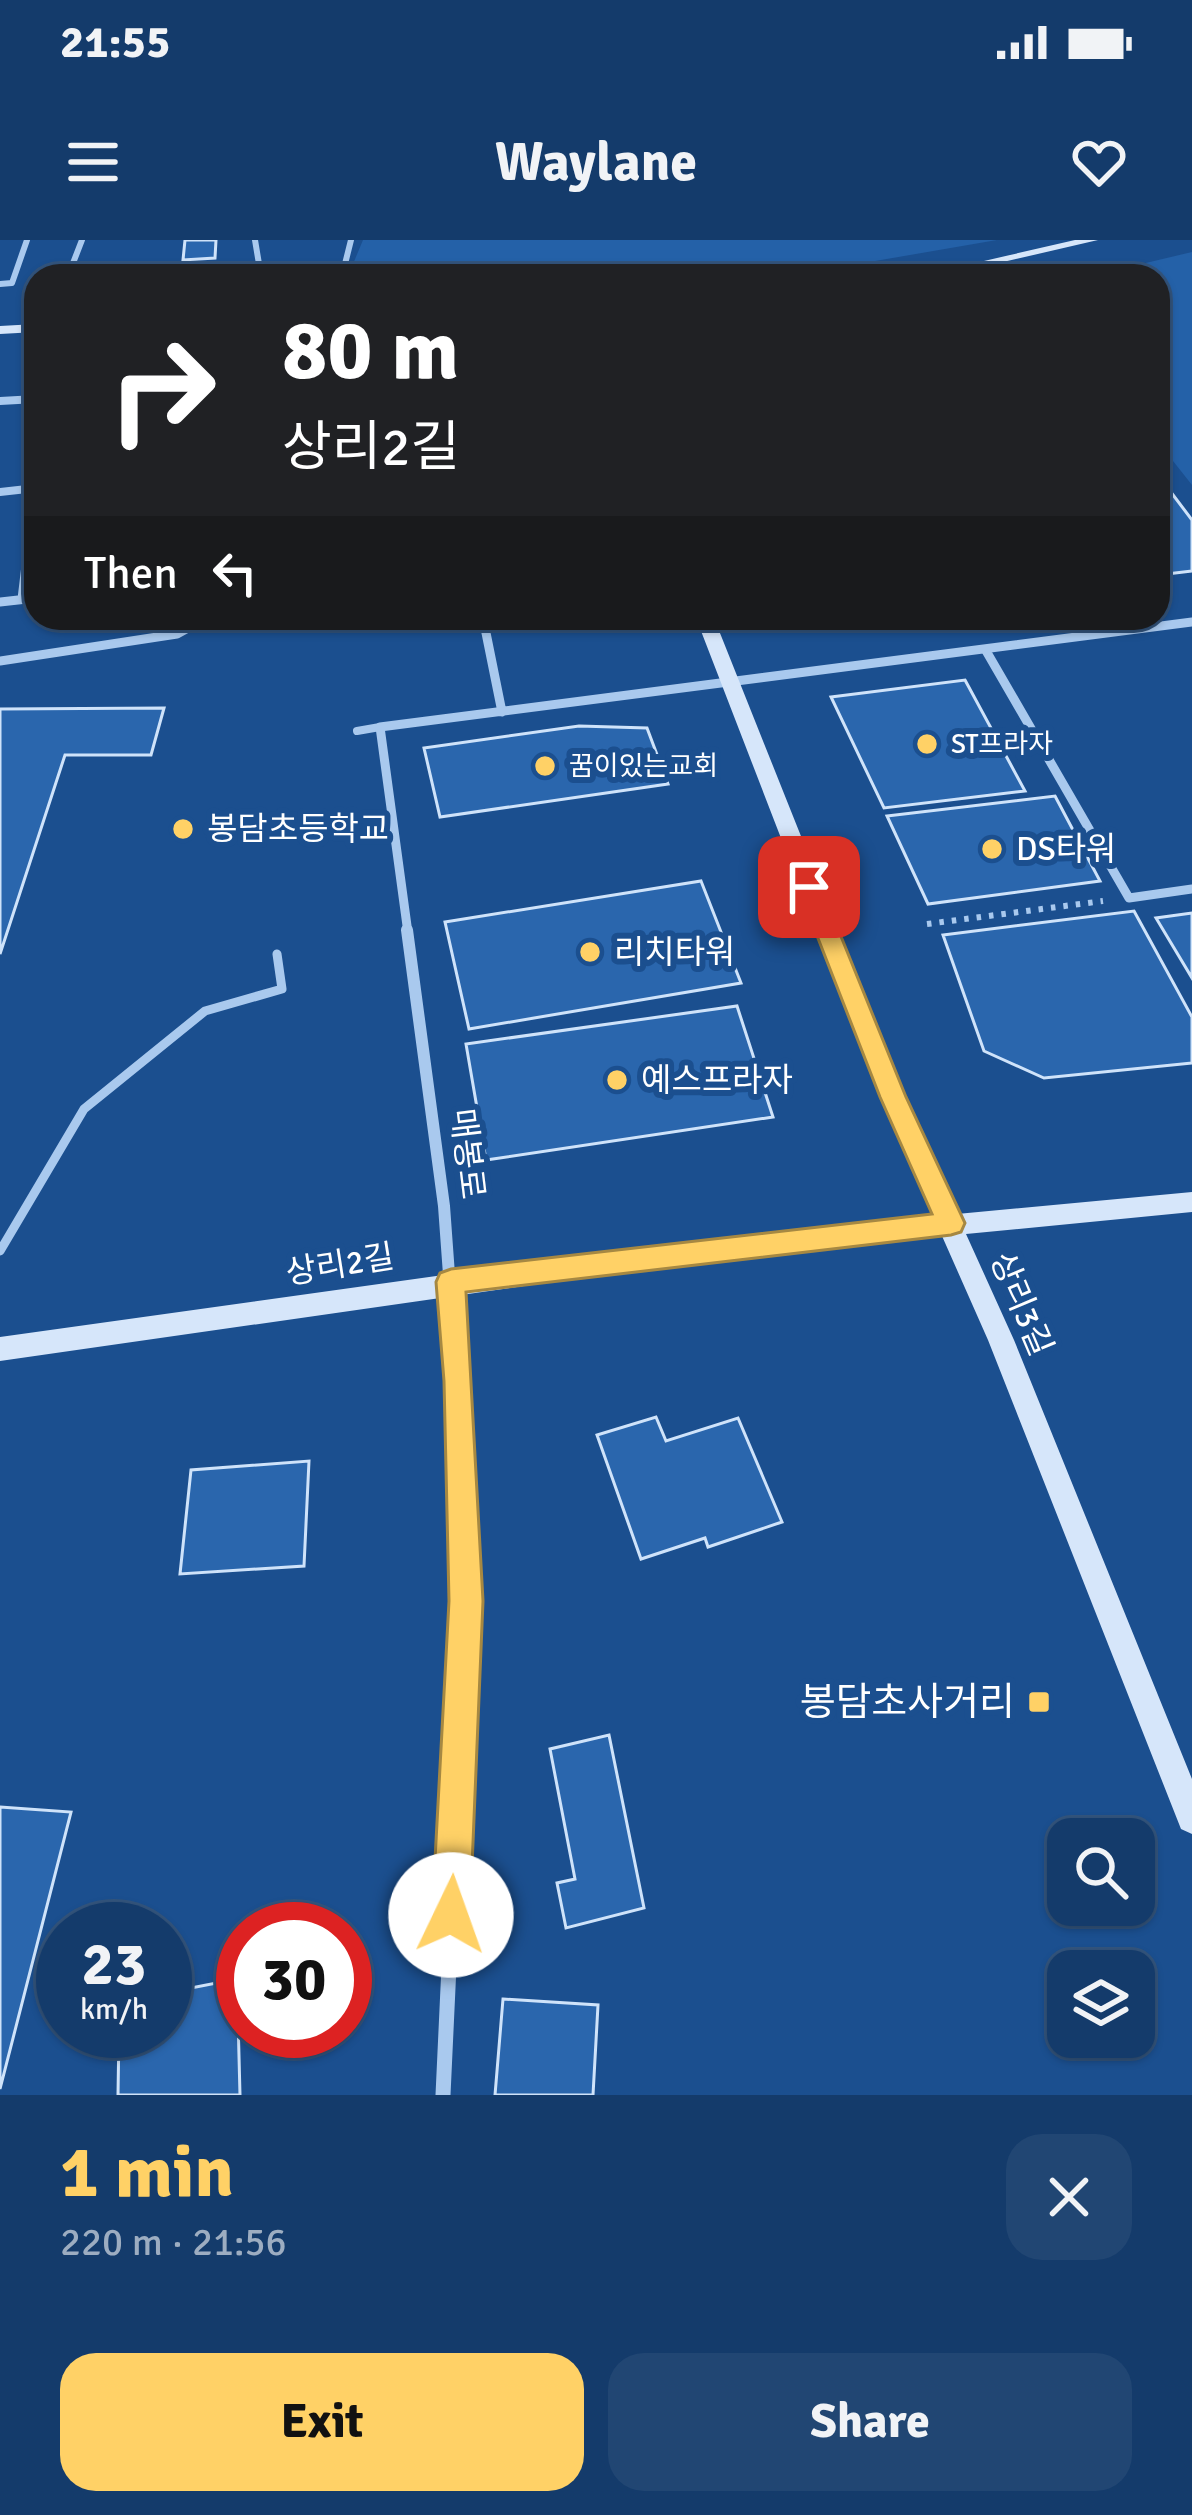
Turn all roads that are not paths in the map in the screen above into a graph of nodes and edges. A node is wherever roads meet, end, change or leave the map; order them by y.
1 (27, 240) edge
2 (1092, 240) edge
3 (981, 264) edge
4 (0, 284) edge
5 (24, 582) edge
6 (22, 599) joint
7 (0, 602) edge
8 (184, 630) edge
9 (485, 630) edge
10 (709, 630) edge
11 (1131, 630) edge
12 (985, 649) junction
13 (0, 661) edge
14 (728, 681) junction
15 (502, 712) junction
16 (380, 727) junction
17 (356, 730) dead end
18 (1192, 889) edge
19 (277, 954) dead end
20 (1192, 1202) edge
21 (951, 1223) junction
22 (0, 1252) edge
23 (451, 1282) junction
24 (0, 1349) edge
25 (1192, 1818) edge
26 (443, 2095) edge

1 - 4 lane
2 - 3 street
5 - 6 street
6 - 7 street
8 - 13 street
9 - 15 street
10 - 14 street, 상리3길
11 - 12 street
12 - 14 street
12 - 18 street
14 - 15 street
14 - 21 street, 상리3길
15 - 16 street
16 - 17 lane
16 - 23 street, 매봉로
19 - 22 lane
20 - 21 street, 상리2길
21 - 23 street, 상리2길
21 - 25 street, 상리3길
23 - 24 street, 상리2길
23 - 26 street, 매봉로

